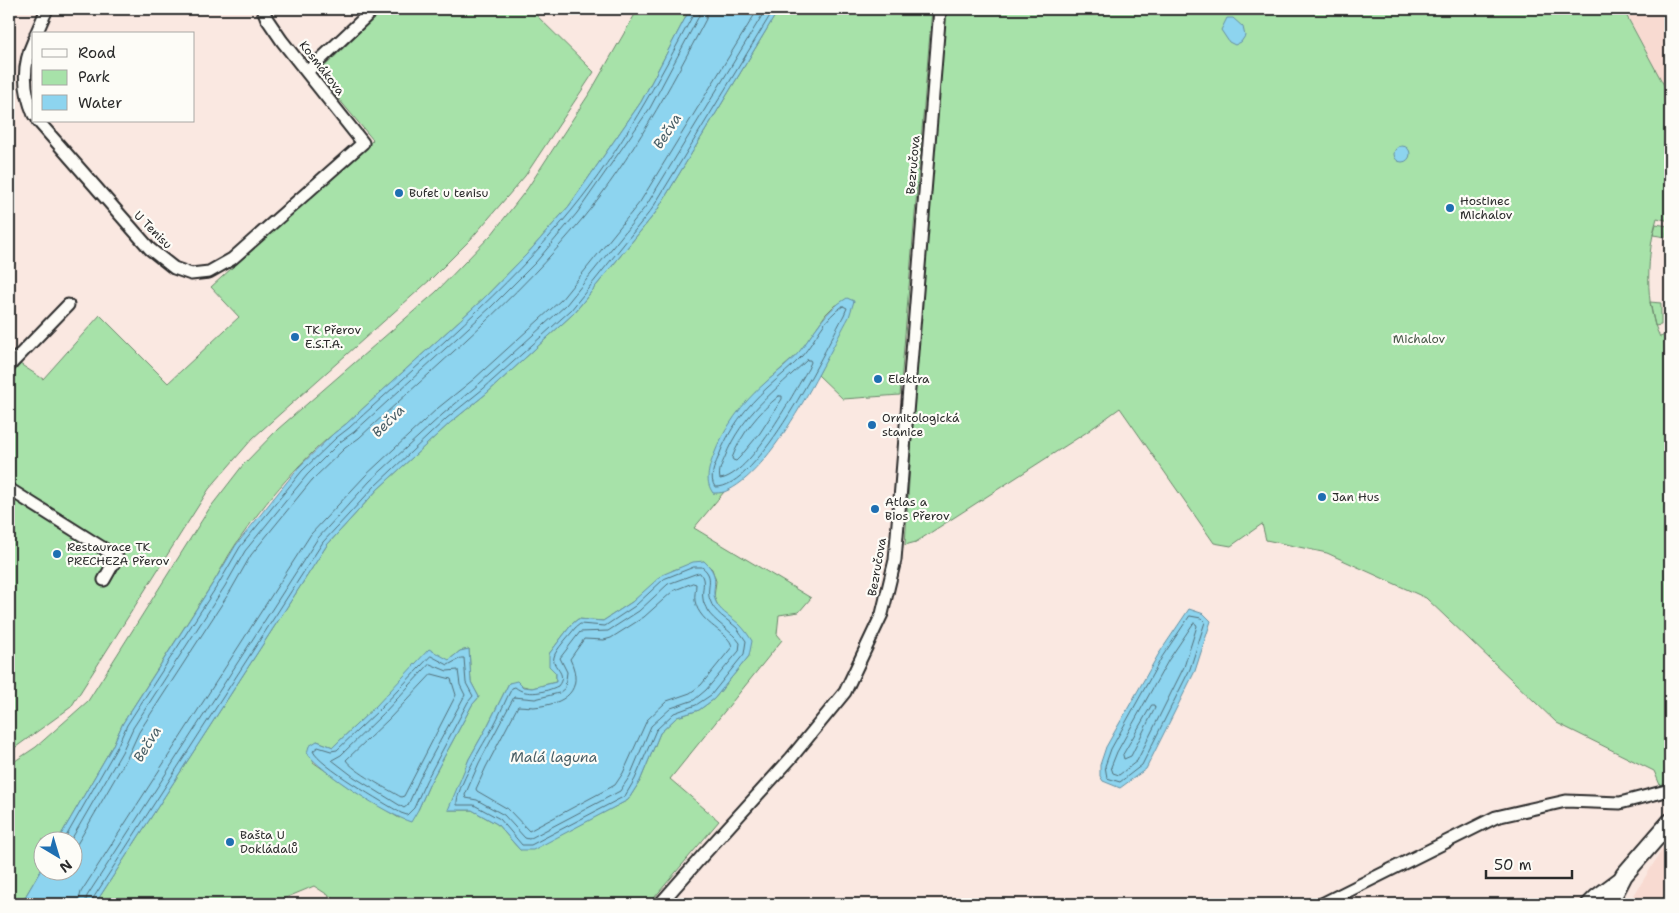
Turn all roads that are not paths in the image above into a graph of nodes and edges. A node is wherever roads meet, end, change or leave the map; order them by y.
1 (47, 9) edge
2 (263, 9) edge
3 (374, 9) edge
4 (940, 9) edge
5 (37, 32) edge
6 (32, 45) edge
7 (308, 72) junction
8 (32, 110) edge
9 (39, 122) edge
10 (363, 143) joint
11 (68, 305) dead end
12 (9, 366) edge
13 (9, 489) edge
14 (104, 580) dead end
15 (1670, 790) edge
16 (1670, 822) edge
17 (1624, 875) junction
18 (660, 904) edge
19 (1322, 904) edge
20 (1587, 904) edge
21 (1609, 904) edge

1 - 5 street
2 - 7 street, Kosmákova
3 - 7 street
4 - 18 street, Bezručova
6 - 8 street
7 - 10 street, Kosmákova
9 - 10 street, U Tenisu
11 - 12 street
13 - 14 street
15 - 19 street
16 - 17 street
17 - 20 street
17 - 21 street

